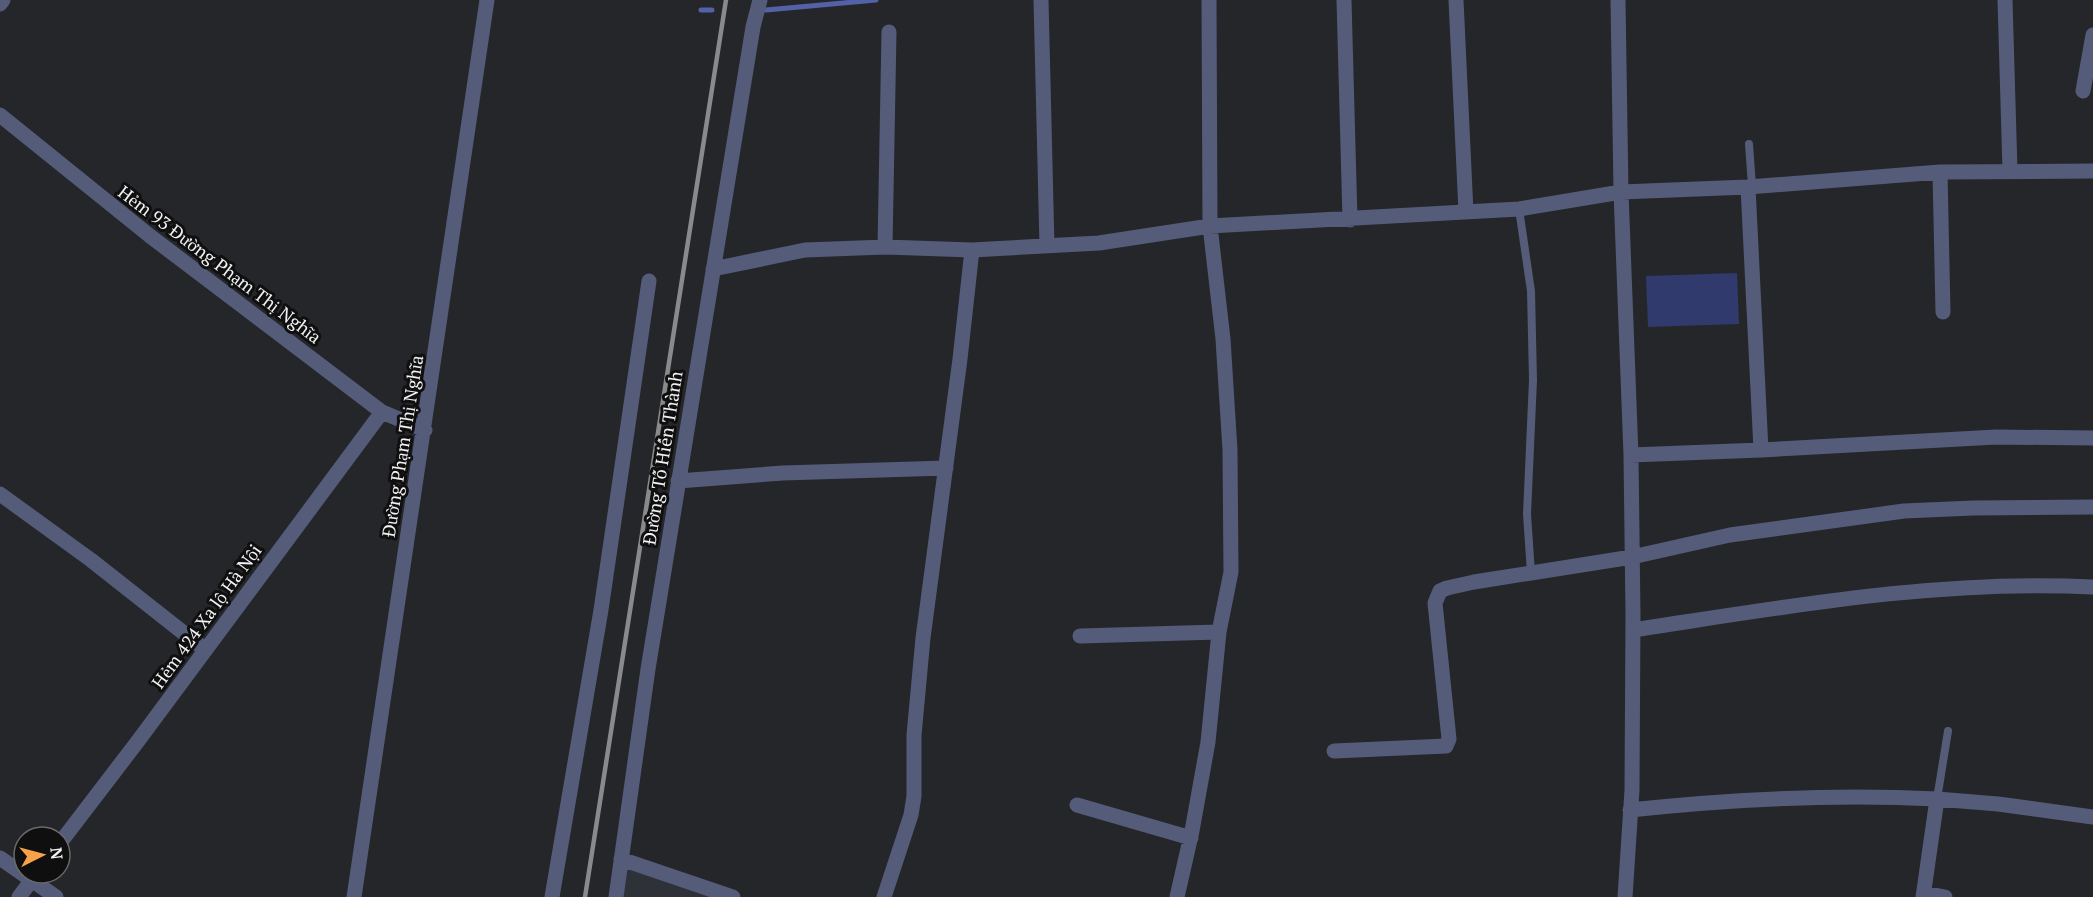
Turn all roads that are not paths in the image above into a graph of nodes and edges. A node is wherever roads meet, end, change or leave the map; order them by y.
1 (3, 0) edge
2 (488, 0) edge
3 (760, 0) edge
4 (1041, 0) edge
5 (1209, 0) edge
6 (1344, 0) edge
7 (1456, 0) edge
8 (1618, 0) edge
9 (2006, 0) edge
10 (0, 4) edge
11 (889, 32) dead end
12 (2093, 35) edge
13 (2083, 92) dead end
14 (0, 115) edge
15 (1749, 144) dead end
16 (2010, 171) junction
17 (2093, 171) edge
18 (1940, 172) junction
19 (1750, 187) junction
20 (1621, 192) junction
21 (1519, 209) junction
22 (1466, 212) junction
23 (1350, 220) junction
24 (1210, 226) junction
25 (1047, 246) junction
26 (885, 247) junction
27 (972, 250) junction
28 (713, 269) junction
29 (649, 281) dead end
30 (1943, 312) dead end
31 (382, 412) junction
32 (425, 430) junction
33 (2093, 438) edge
34 (1761, 450) junction
35 (1631, 455) junction
36 (946, 468) junction
37 (678, 481) junction
38 (0, 494) edge
39 (2093, 507) edge
40 (1632, 557) junction
41 (1531, 573) junction
42 (2093, 587) edge
43 (1633, 630) junction
44 (1219, 632) junction
45 (1080, 636) dead end
46 (204, 649) junction
47 (1948, 731) dead end
48 (1334, 751) dead end
49 (1937, 799) junction
50 (1077, 805) dead end
51 (1630, 810) junction
52 (2093, 817) edge
53 (72, 827) edge
54 (1191, 838) junction
55 (621, 859) junction
56 (43, 885) edge
57 (1924, 895) edge
58 (56, 897) edge
59 (354, 897) edge
60 (552, 897) edge
61 (616, 897) edge
62 (733, 897) edge
63 (884, 897) edge
64 (1177, 897) edge
65 (1625, 897) edge
66 (1945, 897) edge

1 - 10 street
2 - 32 street, Đường Phạm Thị Nghĩa
3 - 28 street, Đường Tố Hiến Thành
4 - 25 street
5 - 24 street
6 - 23 street
7 - 22 street
8 - 20 street
9 - 16 street
11 - 26 street
12 - 13 street
14 - 31 street, Hẻm 93 Đường Phạm Thị Nghĩa
15 - 19 lane
16 - 17 street
16 - 18 street
18 - 19 street
18 - 30 street
19 - 20 street
19 - 34 street
20 - 21 street
20 - 35 street
21 - 22 street
21 - 41 lane
22 - 23 street
23 - 24 street
24 - 25 street
24 - 44 street
25 - 27 street
26 - 27 street
26 - 28 street
27 - 36 street
28 - 37 street, Đường Tố Hiến Thành
29 - 60 street
31 - 32 street, Hẻm 93 Đường Phạm Thị Nghĩa
31 - 46 street, Hẻm 424 Xa lộ Hà Nội
32 - 59 street, Đường Phạm Thị Nghĩa
33 - 34 street
34 - 35 street
35 - 40 street
36 - 37 street
36 - 63 street
37 - 55 street, Đường Tố Hiến Thành
38 - 46 street
39 - 40 street
40 - 41 street
40 - 43 street
41 - 48 street
42 - 43 street
43 - 51 street
44 - 45 street
44 - 54 street
46 - 53 street, Hẻm 424 Xa lộ Hà Nội
47 - 49 lane
49 - 51 street
49 - 52 street
49 - 57 street
50 - 54 street
51 - 65 street
54 - 64 street
55 - 61 street, Đường Tố Hiến Thành
55 - 62 street
56 - 58 street
57 - 66 street

